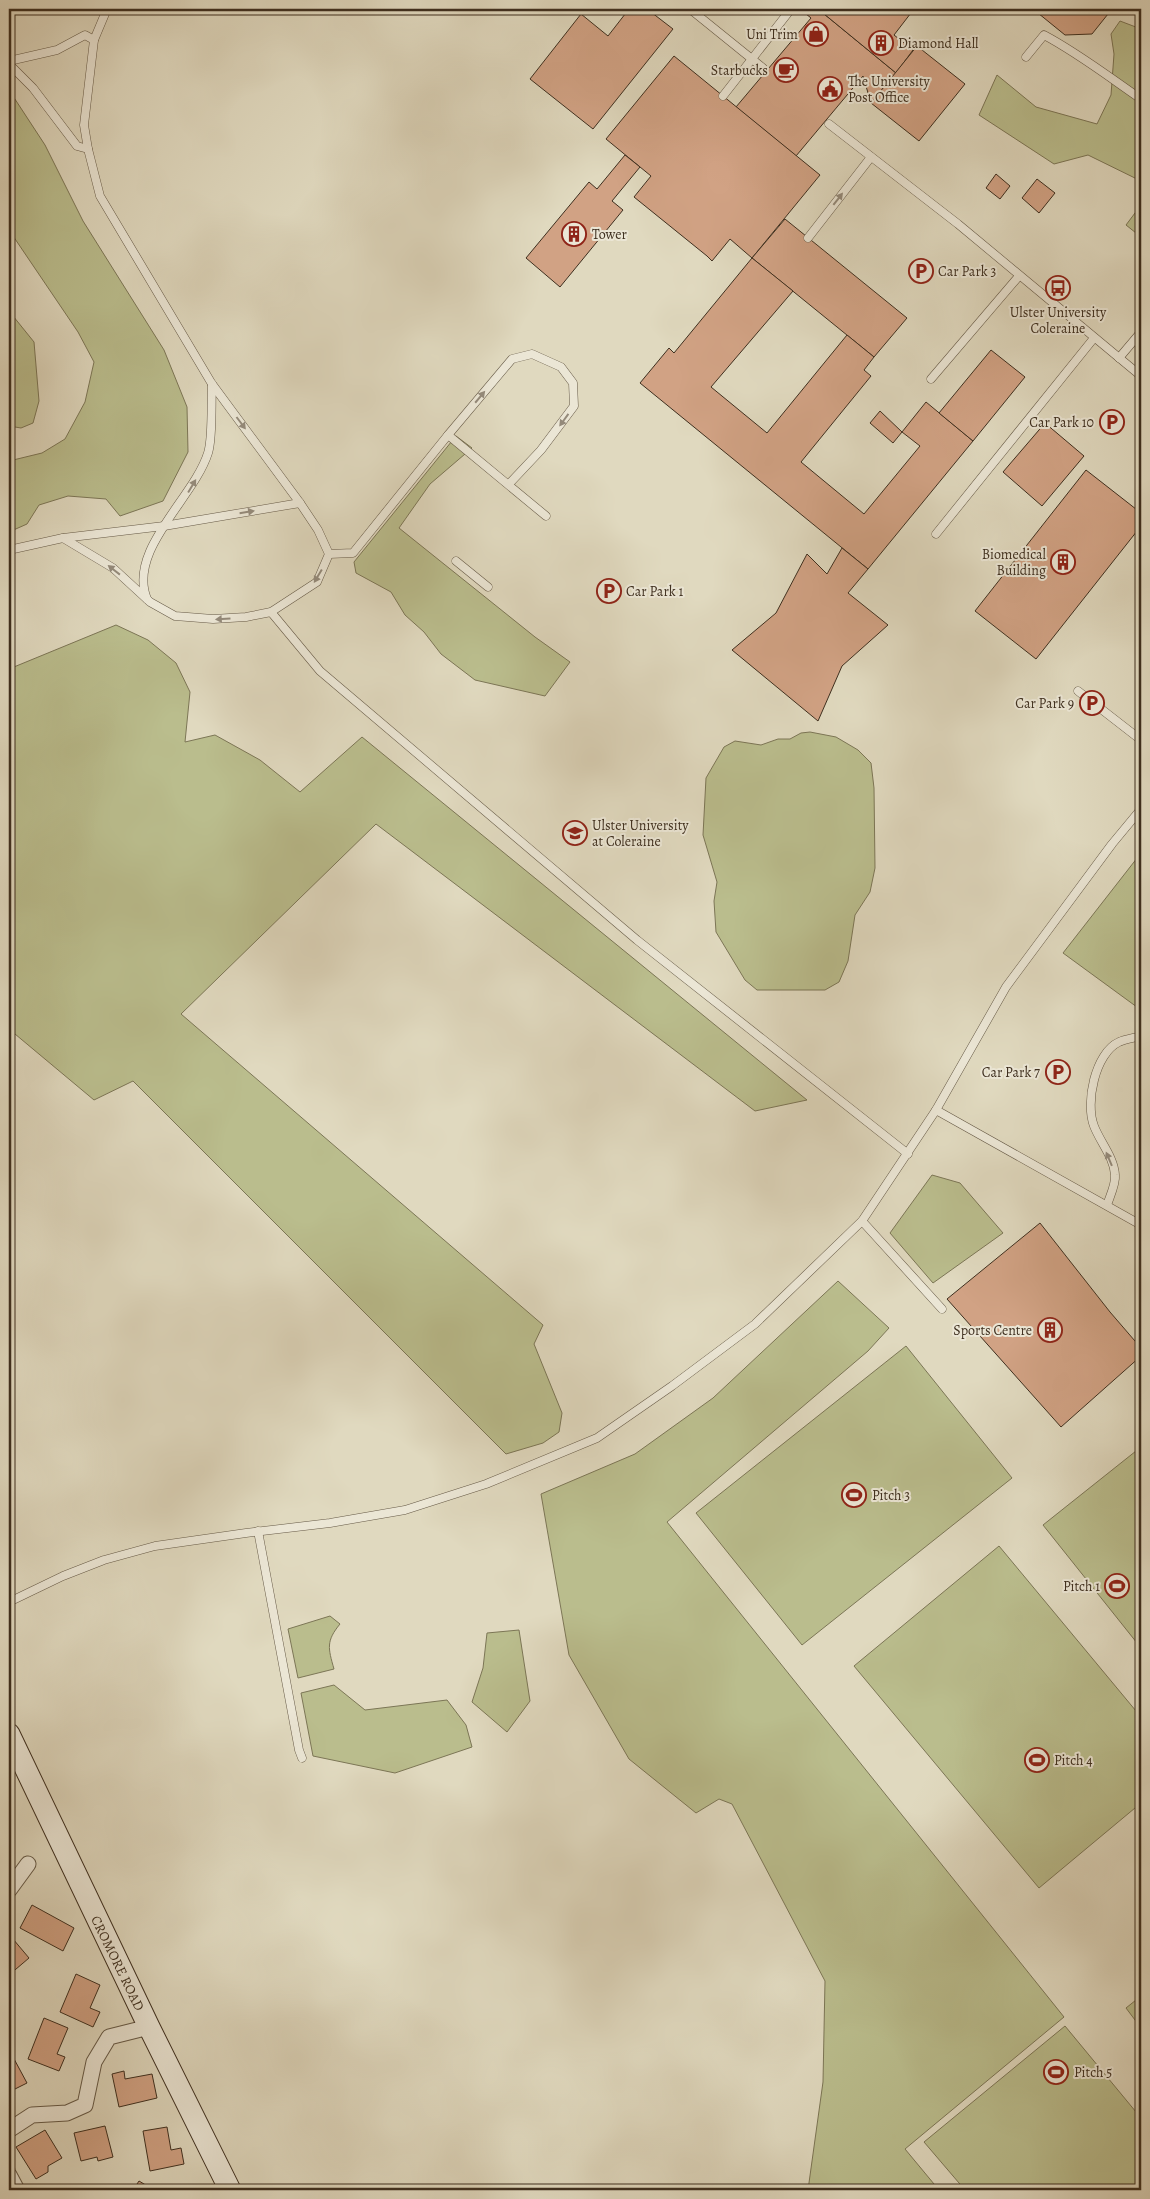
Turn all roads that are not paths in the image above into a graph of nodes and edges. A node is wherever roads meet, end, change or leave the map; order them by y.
1 (107, 9) edge
2 (690, 9) edge
3 (791, 9) edge
4 (94, 40) junction
5 (1026, 57) dead end
6 (751, 60) junction
7 (9, 62) edge
8 (762, 68) dead end
9 (723, 96) dead end
10 (1141, 99) edge
11 (829, 124) dead end
12 (88, 149) junction
13 (871, 157) junction
14 (808, 238) dead end
15 (1019, 276) junction
16 (1141, 332) edge
17 (1094, 338) junction
18 (1119, 358) junction
19 (1141, 376) edge
20 (931, 378) dead end
21 (212, 384) junction
22 (448, 435) junction
23 (509, 484) junction
24 (300, 503) junction
25 (546, 516) dead end
26 (164, 526) junction
27 (936, 534) dead end
28 (62, 538) junction
29 (9, 550) edge
30 (329, 554) junction
31 (456, 561) dead end
32 (488, 588) dead end
33 (150, 602) junction
34 (271, 612) junction
35 (1078, 691) dead end
36 (1141, 740) edge
37 (1141, 809) edge
38 (1141, 1036) edge
39 (936, 1110) junction
40 (908, 1154) junction
41 (1107, 1205) junction
42 (862, 1221) junction
43 (1141, 1225) edge
44 (942, 1309) dead end
45 (258, 1531) junction
46 (9, 1602) edge
47 (9, 1734) edge
48 (302, 1758) dead end
49 (28, 1864) dead end
50 (9, 1890) edge
51 (149, 2027) junction
52 (9, 2130) edge
53 (9, 2174) edge
54 (16, 2190) edge
55 (230, 2190) edge

1 - 4 lane
2 - 6 lane
3 - 6 lane
4 - 7 lane
4 - 12 lane
5 - 10 lane
6 - 8 lane
6 - 9 lane
7 - 12 lane
11 - 13 lane
12 - 21 lane
14 -> 13 lane
13 - 15 lane
15 - 17 lane
15 - 20 lane
16 - 18 lane
17 - 18 lane
17 - 27 lane
18 - 19 lane
21 -> 24 lane
26 -> 21 lane
22 - 23 lane
22 -> 23 lane
22 - 30 lane
23 - 25 lane
26 -> 24 lane
24 - 30 lane
26 - 28 lane
26 - 33 lane
28 - 29 lane
33 -> 28 lane
30 -> 34 lane
31 - 32 lane
34 -> 33 lane
34 - 40 lane
35 - 36 lane
37 - 39 lane
41 -> 38 lane
39 - 40 lane
39 - 41 lane
40 - 42 lane
41 - 43 lane
42 - 44 lane
42 - 45 lane
45 - 46 lane
45 - 48 lane
47 - 51 main road, CROMORE ROAD
49 - 50 street
51 - 52 street
51 - 55 main road, CROMORE ROAD
53 - 54 street

